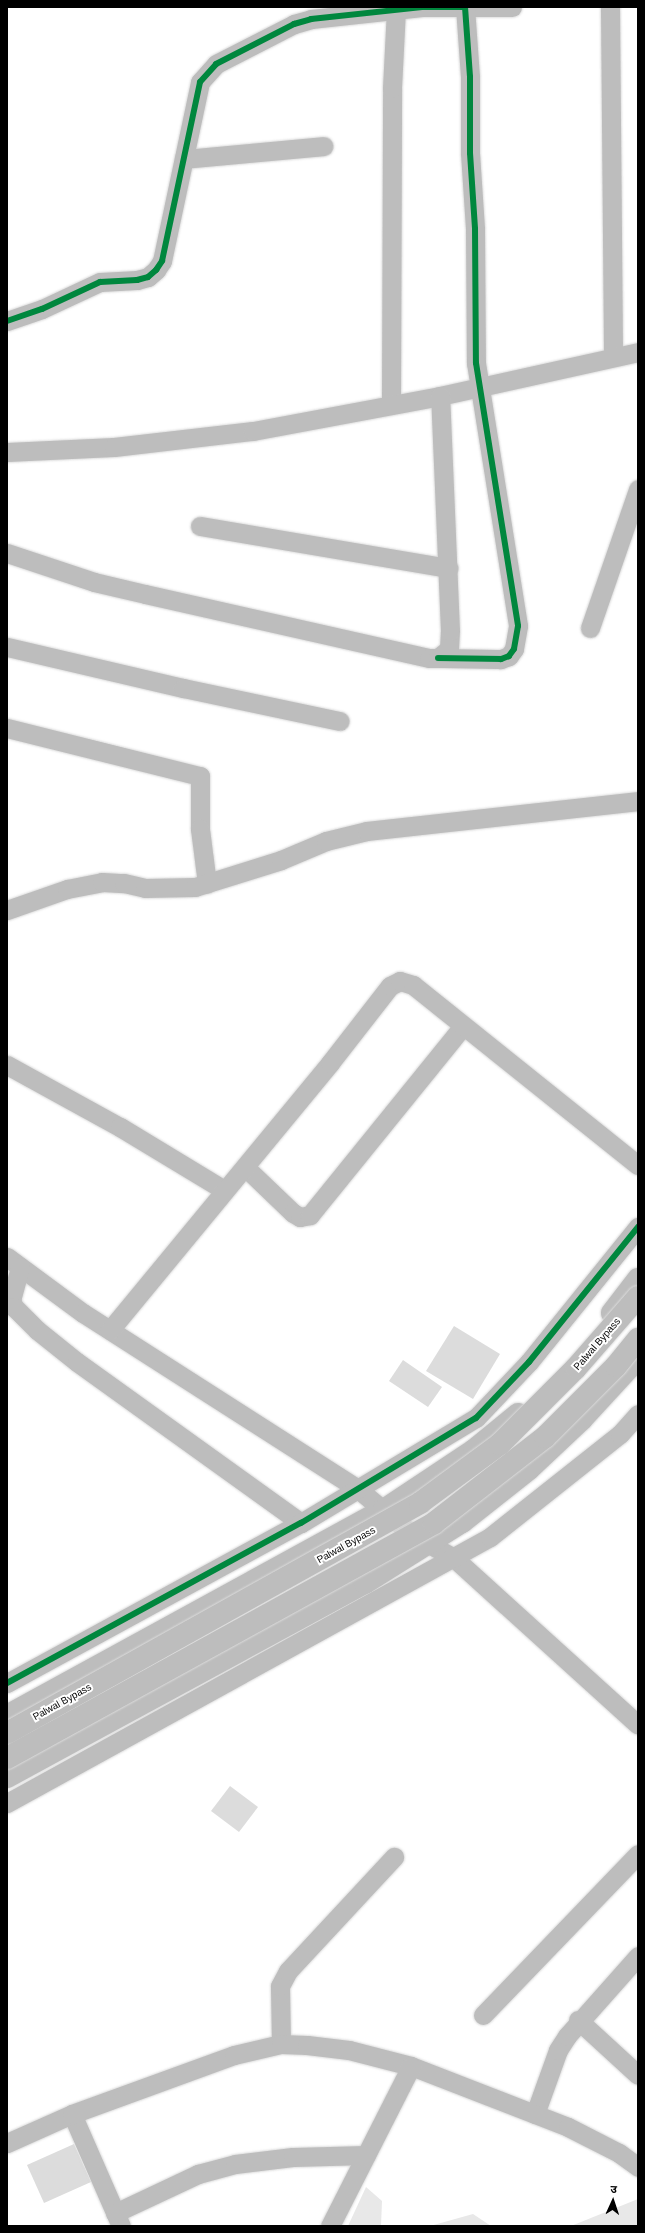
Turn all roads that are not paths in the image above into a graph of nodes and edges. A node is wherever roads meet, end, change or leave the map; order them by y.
1 (465, 7) edge
2 (512, 7) edge
3 (610, 7) edge
4 (396, 10) junction
5 (323, 146) dead end
6 (184, 159) junction
7 (7, 321) edge
8 (638, 352) edge
9 (613, 357) junction
10 (479, 386) junction
11 (440, 396) junction
12 (391, 403) junction
13 (7, 452) edge
14 (638, 491) edge
15 (200, 526) dead end
16 (8, 558) edge
17 (448, 568) junction
18 (590, 628) dead end
19 (7, 647) edge
20 (438, 658) junction
21 (340, 721) dead end
22 (7, 728) edge
23 (638, 801) edge
24 (207, 884) junction
25 (7, 910) edge
26 (463, 1026) junction
27 (7, 1065) edge
28 (638, 1165) edge
29 (244, 1166) junction
30 (224, 1190) junction
31 (638, 1227) edge
32 (13, 1262) edge
33 (638, 1279) edge
34 (638, 1297) edge
35 (110, 1330) junction
36 (638, 1339) edge
37 (638, 1358) edge
38 (638, 1414) edge
39 (358, 1489) junction
40 (384, 1510) junction
41 (301, 1523) junction
42 (428, 1543) junction
43 (454, 1558) junction
44 (7, 1683) edge
45 (7, 1716) edge
46 (638, 1725) edge
47 (7, 1733) edge
48 (7, 1758) edge
49 (7, 1777) edge
50 (7, 1803) edge
51 (638, 1854) edge
52 (394, 1857) dead end
53 (638, 1956) edge
54 (483, 2015) dead end
55 (578, 2020) junction
56 (281, 2044) junction
57 (411, 2066) junction
58 (638, 2075) edge
59 (72, 2114) junction
60 (535, 2114) junction
61 (7, 2142) edge
62 (366, 2155) junction
63 (638, 2167) edge
64 (118, 2219) edge
65 (330, 2226) edge

1 - 2 street
1 - 4 street
1 - 10 street
3 - 9 street
4 - 6 street
4 - 12 street
5 - 6 street
6 - 7 street
8 - 9 street
9 - 10 street
10 - 11 street
10 - 20 street
11 - 12 street
11 - 17 street
12 - 13 street
14 - 18 street
15 - 17 street
16 - 20 street
17 - 20 street
19 - 21 street
22 - 24 street
23 - 24 street
24 - 25 street
26 - 28 street
26 - 29 street
26 - 29 street
27 - 30 street
29 - 30 street
30 - 35 street
31 - 39 street
32 - 35 street
32 - 41 street
33 - 40 highway
34 - 47 highway, Palwal Bypass, bridge
35 - 39 street
36 - 48 highway, bridge
37 - 42 highway
38 - 43 street
39 - 40 street
39 - 41 street
40 - 42 street
40 - 45 highway
41 - 44 street
42 - 43 street
42 - 49 highway
43 - 46 street
43 - 50 street
51 - 54 street
52 - 56 street
53 - 55 street
55 - 58 street
55 - 60 street
56 - 57 street
56 - 59 street
57 - 60 street
57 - 62 street
59 - 61 street
59 - 64 street
60 - 63 street
62 - 64 street
62 - 65 street

